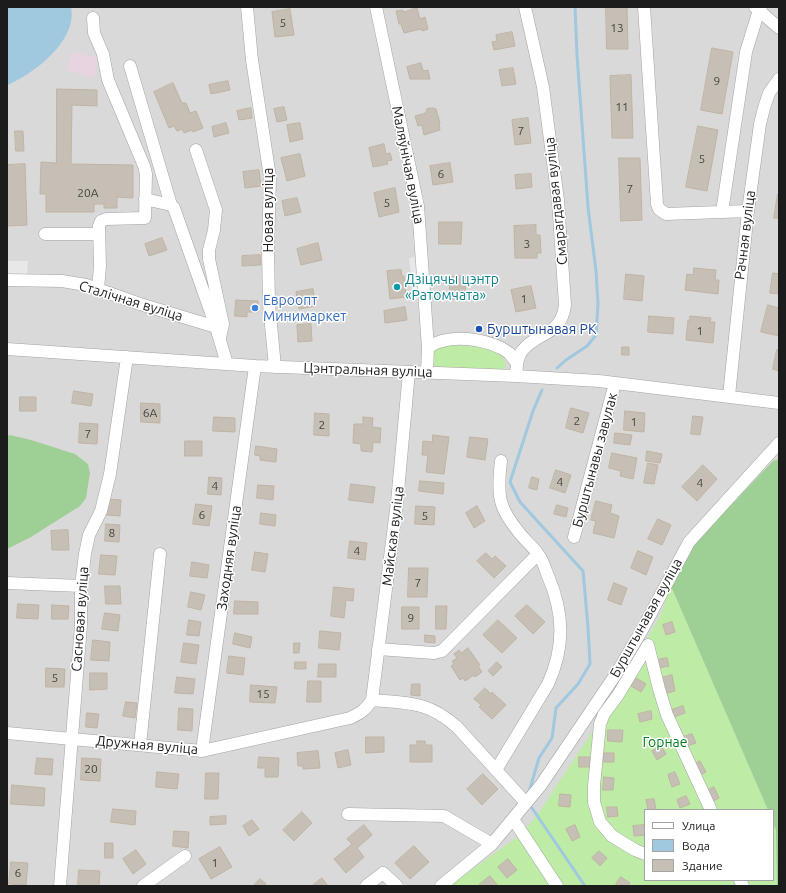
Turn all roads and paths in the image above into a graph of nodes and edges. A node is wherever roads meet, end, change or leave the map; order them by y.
1 (247, 7) edge
2 (376, 7) edge
3 (525, 7) edge
4 (644, 7) edge
5 (758, 8) edge
6 (93, 18) dead end
7 (779, 28) edge
8 (130, 66) dead end
9 (779, 79) edge
10 (196, 150) dead end
11 (145, 200) junction
12 (171, 205) junction
13 (748, 211) junction
14 (722, 212) junction
15 (45, 234) dead end
16 (99, 234) junction
17 (7, 280) edge
18 (98, 289) junction
19 (216, 327) junction
20 (219, 339) junction
21 (428, 348) junction
22 (7, 349) edge
23 (127, 357) junction
24 (517, 363) junction
25 (227, 364) junction
26 (256, 366) junction
27 (275, 367) junction
28 (408, 372) junction
29 (427, 372) junction
30 (516, 376) junction
31 (615, 383) junction
32 (729, 396) junction
33 (779, 403) edge
34 (779, 443) edge
35 (501, 461) dead end
36 (574, 537) dead end
37 (160, 554) dead end
38 (538, 554) junction
39 (7, 584) edge
40 (81, 586) junction
41 (642, 630) junction
42 (648, 645) junction
43 (378, 650) junction
44 (372, 700) junction
45 (7, 733) edge
46 (71, 738) junction
47 (140, 744) junction
48 (202, 750) junction
49 (496, 770) junction
50 (526, 803) junction
51 (711, 809) edge
52 (348, 814) dead end
53 (513, 819) junction
54 (492, 844) junction
55 (644, 854) edge
56 (185, 856) dead end
57 (60, 886) edge
58 (143, 886) edge
59 (366, 886) edge
60 (397, 886) edge
61 (442, 886) edge
62 (557, 886) edge

1 - 27 street, Новая вуліца
2 - 21 street, Маляўнічая вуліца
3 - 24 street, Смарагдавая вуліца
4 - 14 street
5 - 7 street
5 - 14 street
6 - 11 street
8 - 12 street
9 - 13 street, Рачная вуліца
10 - 20 street
11 - 12 street
11 - 16 street
12 - 19 street
13 - 14 street
13 - 32 street, Рачная вуліца
15 - 16 street
16 - 18 street
17 - 18 street, Сталічная вуліца
18 - 19 street, Сталічная вуліца
19 - 20 street
20 - 25 street
21 - 24 street
21 - 29 street, Маляўнічая вуліца
22 - 23 street, Цэнтральная вуліца
23 - 25 street, Цэнтральная вуліца
23 - 40 street, Сасновая вуліца
24 - 30 street, Смарагдавая вуліца
25 - 26 street, Цэнтральная вуліца
26 - 27 street, Цэнтральная вуліца
26 - 48 street, Заходняя вуліца
27 - 28 street, Цэнтральная вуліца
28 - 29 street, Цэнтральная вуліца
28 - 43 street, Майская вуліца
29 - 30 street, Цэнтральная вуліца
30 - 31 street, Цэнтральная вуліца
31 - 32 street, Цэнтральная вуліца
31 - 36 street, Бурштынавы завулак
32 - 33 street, Цэнтральная вуліца
34 - 41 street, Бурштынавая вуліца
35 - 38 street
37 - 47 street
38 - 43 street
38 - 49 street
39 - 40 street
40 - 46 street, Сасновая вуліца
41 - 42 street
41 - 50 street, Бурштынавая вуліца
42 - 51 street
42 - 55 street
43 - 44 street, Майская вуліца
44 - 48 street, Дружная вуліца
44 - 49 street
45 - 46 street, Дружная вуліца
46 - 47 street, Дружная вуліца
46 - 57 street, Сасновая вуліца
47 - 48 street, Дружная вуліца
49 - 50 street
50 - 53 street, Бурштынавая вуліца
52 - 54 street
53 - 54 street, Бурштынавая вуліца
53 - 62 street
54 - 61 street, Бурштынавая вуліца
56 - 58 street
59 - 60 street

